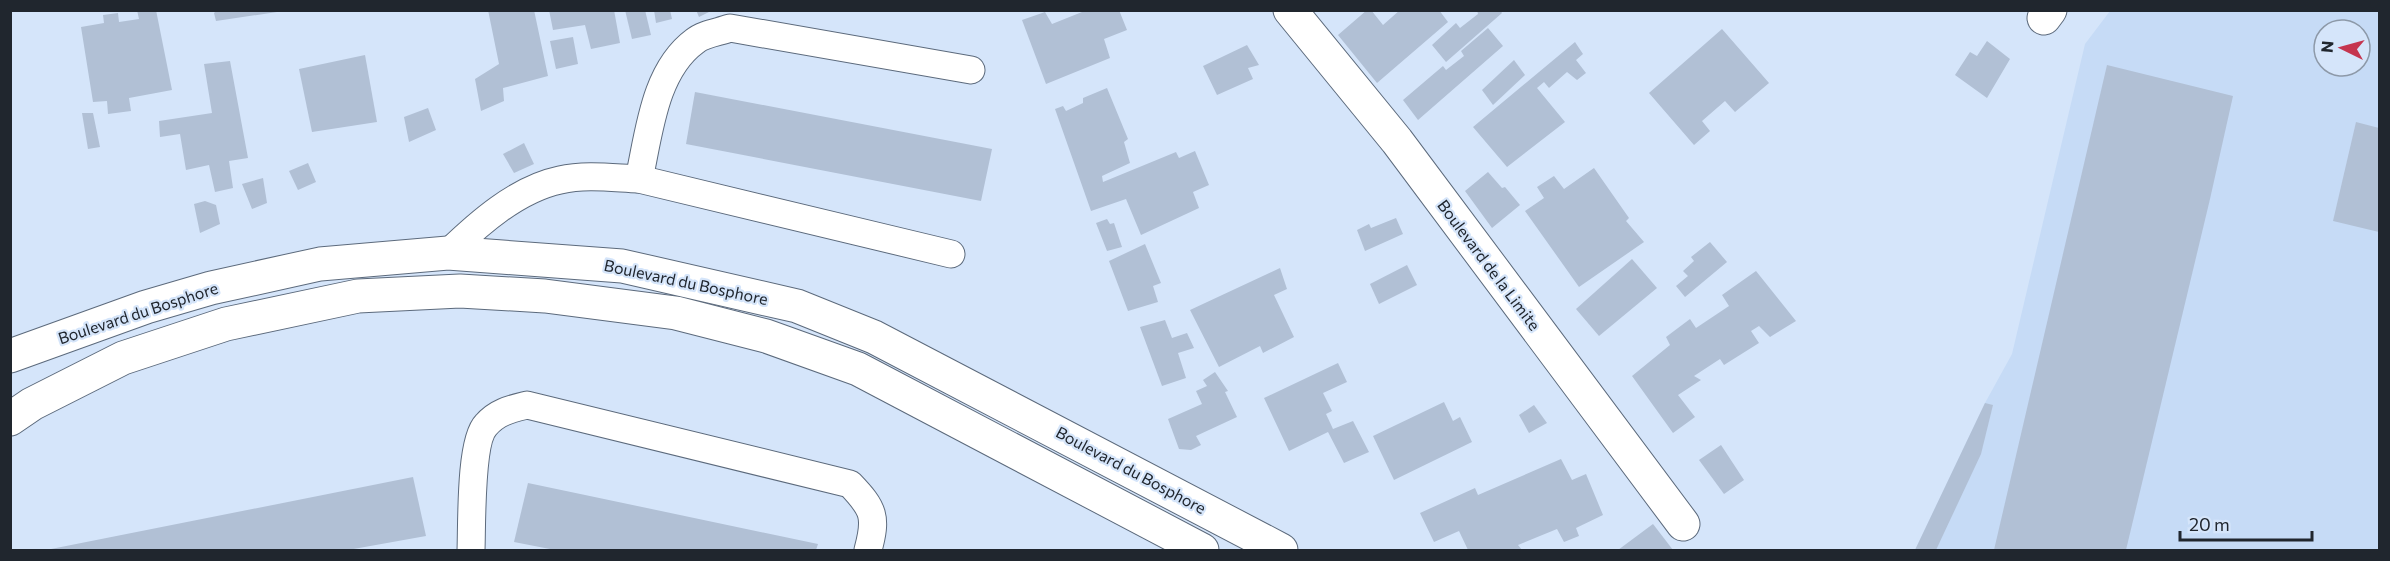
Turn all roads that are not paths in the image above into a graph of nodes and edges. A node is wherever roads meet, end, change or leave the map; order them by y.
1 (1290, 10) edge
2 (971, 70) dead end
3 (639, 179) junction
4 (448, 253) junction
5 (951, 254) dead end
6 (10, 356) edge
7 (10, 419) edge
8 (1683, 524) dead end
9 (471, 550) edge
10 (868, 550) edge
11 (1202, 550) edge
12 (1281, 550) edge

1 - 8 street, Boulevard de la Limite
2 - 3 lane
3 - 4 lane
3 - 5 lane
4 - 6 street, Boulevard du Bosphore
4 - 12 street, Boulevard du Bosphore
7 - 11 street, Boulevard du Bosphore
9 - 10 lane

